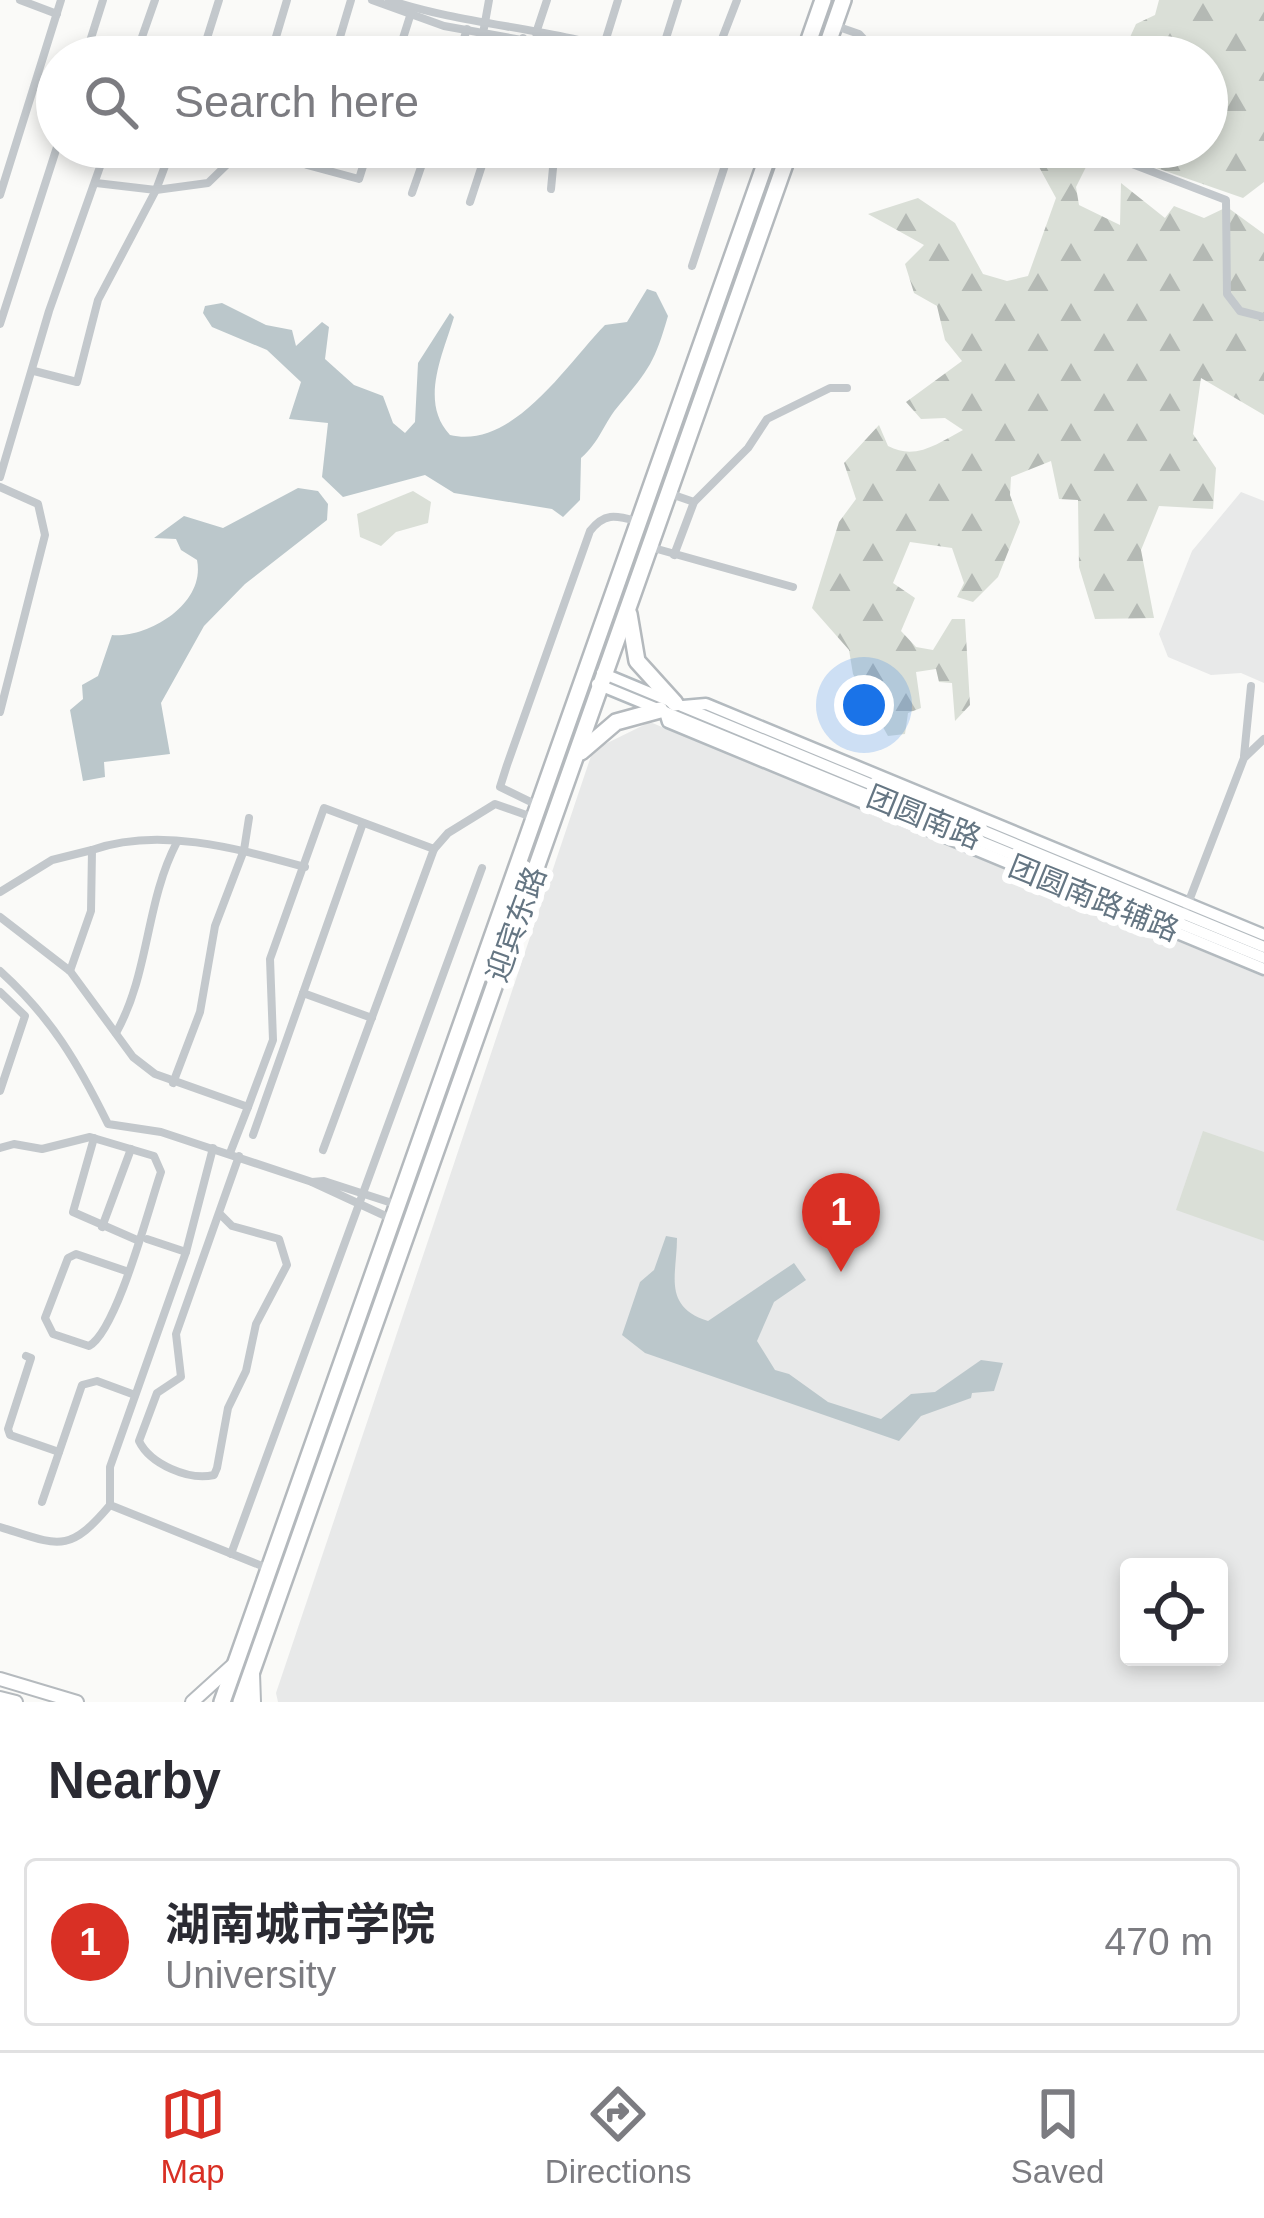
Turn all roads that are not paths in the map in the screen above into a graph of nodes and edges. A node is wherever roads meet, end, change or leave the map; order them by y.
1 (20, 0) edge
2 (61, 0) edge
3 (103, 0) edge
4 (155, 0) edge
5 (219, 0) edge
6 (287, 0) edge
7 (351, 0) edge
8 (372, 0) edge
9 (389, 0) edge
10 (489, 0) edge
11 (547, 0) edge
12 (618, 0) edge
13 (678, 0) edge
14 (737, 0) edge
15 (823, 0) edge
16 (843, 0) edge
17 (417, 10) edge
18 (57, 14) junction
19 (834, 25) junction
20 (467, 26) junction
21 (484, 29) junction
22 (50, 36) edge
23 (92, 36) edge
24 (142, 36) edge
25 (208, 36) edge
26 (276, 36) edge
27 (340, 36) edge
28 (464, 36) edge
29 (530, 36) joint
30 (607, 36) edge
31 (667, 36) edge
32 (723, 36) edge
33 (810, 36) edge
34 (830, 36) edge
35 (861, 36) edge
36 (36, 81) edge
37 (50, 168) edge
38 (100, 168) edge
39 (164, 168) edge
40 (223, 168) edge
41 (318, 168) edge
42 (361, 168) edge
43 (421, 168) edge
44 (481, 168) edge
45 (553, 168) edge
46 (724, 168) edge
47 (763, 168) edge
48 (784, 168) edge
49 (1143, 168) edge
50 (95, 183) junction
51 (551, 189) dead end
52 (156, 190) junction
53 (412, 193) dead end
54 (0, 195) edge
55 (470, 202) dead end
56 (692, 266) dead end
57 (1264, 316) edge
58 (0, 324) edge
59 (34, 371) junction
60 (847, 388) dead end
61 (0, 477) edge
62 (0, 487) edge
63 (668, 493) junction
64 (694, 502) junction
65 (637, 521) junction
66 (649, 546) junction
67 (674, 555) junction
68 (793, 587) dead end
69 (628, 606) junction
70 (585, 673) junction
71 (602, 680) junction
72 (1251, 686) dead end
73 (670, 707) junction
74 (1249, 710) junction
75 (0, 712) edge
76 (1264, 716) edge
77 (1264, 739) edge
78 (574, 758) junction
79 (1244, 758) junction
80 (535, 811) junction
81 (249, 818) dead end
82 (363, 823) junction
83 (177, 842) junction
84 (434, 849) junction
85 (92, 850) junction
86 (244, 850) junction
87 (305, 867) junction
88 (482, 868) dead end
89 (0, 892) edge
90 (1186, 908) junction
91 (0, 917) edge
92 (1264, 935) edge
93 (1264, 947) edge
94 (1264, 958) edge
95 (1264, 969) edge
96 (0, 971) edge
97 (70, 971) junction
98 (0, 992) edge
99 (303, 992) junction
100 (372, 1018) junction
101 (116, 1034) junction
102 (173, 1083) junction
103 (0, 1091) edge
104 (248, 1107) junction
105 (253, 1135) dead end
106 (94, 1138) junction
107 (0, 1148) edge
108 (213, 1148) junction
109 (130, 1149) junction
110 (323, 1150) dead end
111 (235, 1155) junction
112 (312, 1182) junction
113 (361, 1194) junction
114 (357, 1204) junction
115 (394, 1211) junction
116 (219, 1213) junction
117 (102, 1227) junction
118 (142, 1239) junction
119 (186, 1252) junction
120 (126, 1271) junction
121 (26, 1356) dead end
122 (135, 1394) junction
123 (59, 1452) junction
124 (42, 1502) dead end
125 (110, 1505) junction
126 (0, 1527) edge
127 (231, 1554) junction
128 (269, 1568) junction
129 (235, 1664) junction
130 (253, 1667) junction
131 (0, 1679) edge
132 (0, 1697) edge
133 (14, 1702) edge
134 (77, 1702) edge
135 (192, 1702) edge
136 (222, 1702) edge
137 (241, 1702) edge
138 (254, 1702) edge

1 - 18 street
2 - 18 street
3 - 23 street
4 - 24 street
5 - 25 street
6 - 26 street
7 - 27 street
8 - 17 street
9 - 17 street
10 - 21 street
11 - 29 street
12 - 30 street
13 - 31 street
14 - 32 street
15 - 33 highway
16 - 19 highway
17 - 20 street
18 - 22 street
19 - 34 highway
19 - 35 street
20 - 21 street
20 - 28 street
21 - 29 street
36 - 54 street
37 - 58 street
38 - 50 street
39 - 52 street
40 - 52 street
41 - 42 street
43 - 53 street
44 - 55 street
45 - 51 street
46 - 56 street
47 - 65 highway, 迎宾东路
48 - 63 highway, 迎宾东路
49 - 57 street
50 - 52 street
50 - 59 street
52 - 59 street
59 - 61 street
60 - 64 street
62 - 75 street
63 - 64 street
63 - 66 highway, 迎宾东路
64 - 67 street
65 - 70 highway, 迎宾东路
65 - 80 street
66 - 67 street
66 - 69 highway, 迎宾东路
67 - 68 street
69 - 71 highway, 迎宾东路
69 - 73 highway
70 - 71 main road, 团圆南路
70 - 80 highway, 迎宾东路
71 - 73 main road, 团圆南路
71 - 78 highway, 迎宾东路
72 - 74 street
73 - 78 highway
73 - 90 main road, 团圆南路
73 - 94 main road, 团圆南路
73 - 95 main road, 团圆南路辅路
74 - 76 street
74 - 79 street
77 - 79 street
78 - 130 highway, 迎宾东路
79 - 90 street
80 - 84 street
80 - 115 highway, 迎宾东路
81 - 86 street
82 - 84 street
82 - 87 street
82 - 99 street
83 - 85 street
83 - 86 street
83 - 101 street
84 - 100 street
85 - 89 street
85 - 97 street
86 - 87 street
86 - 102 street
87 - 104 street
88 - 113 street
90 - 92 main road, 团圆南路辅路
90 - 93 main road, 团圆南路
91 - 97 street
96 - 108 street
97 - 101 street
98 - 103 street
99 - 100 street
99 - 105 street
100 - 110 street
101 - 102 street
102 - 104 street
104 - 111 street
106 - 107 street
106 - 109 street
106 - 117 street
108 - 111 street
108 - 119 street
109 - 117 street
109 - 118 street
111 - 112 street
111 - 116 street
112 - 113 street
112 - 114 street
113 - 114 street
113 - 115 street
114 - 115 street
114 - 127 street
115 - 128 highway, 迎宾东路
116 - 116 street
117 - 118 street
118 - 119 street
118 - 120 street
119 - 122 street
120 - 120 street
121 - 123 street
122 - 123 street
122 - 125 street
123 - 124 street
125 - 126 street
125 - 127 street
127 - 128 street
128 - 129 highway, 迎宾东路
129 - 135 main road
129 - 136 highway, 迎宾东路
130 - 137 highway, 迎宾东路
130 - 138 main road
131 - 134 main road
132 - 133 main road

